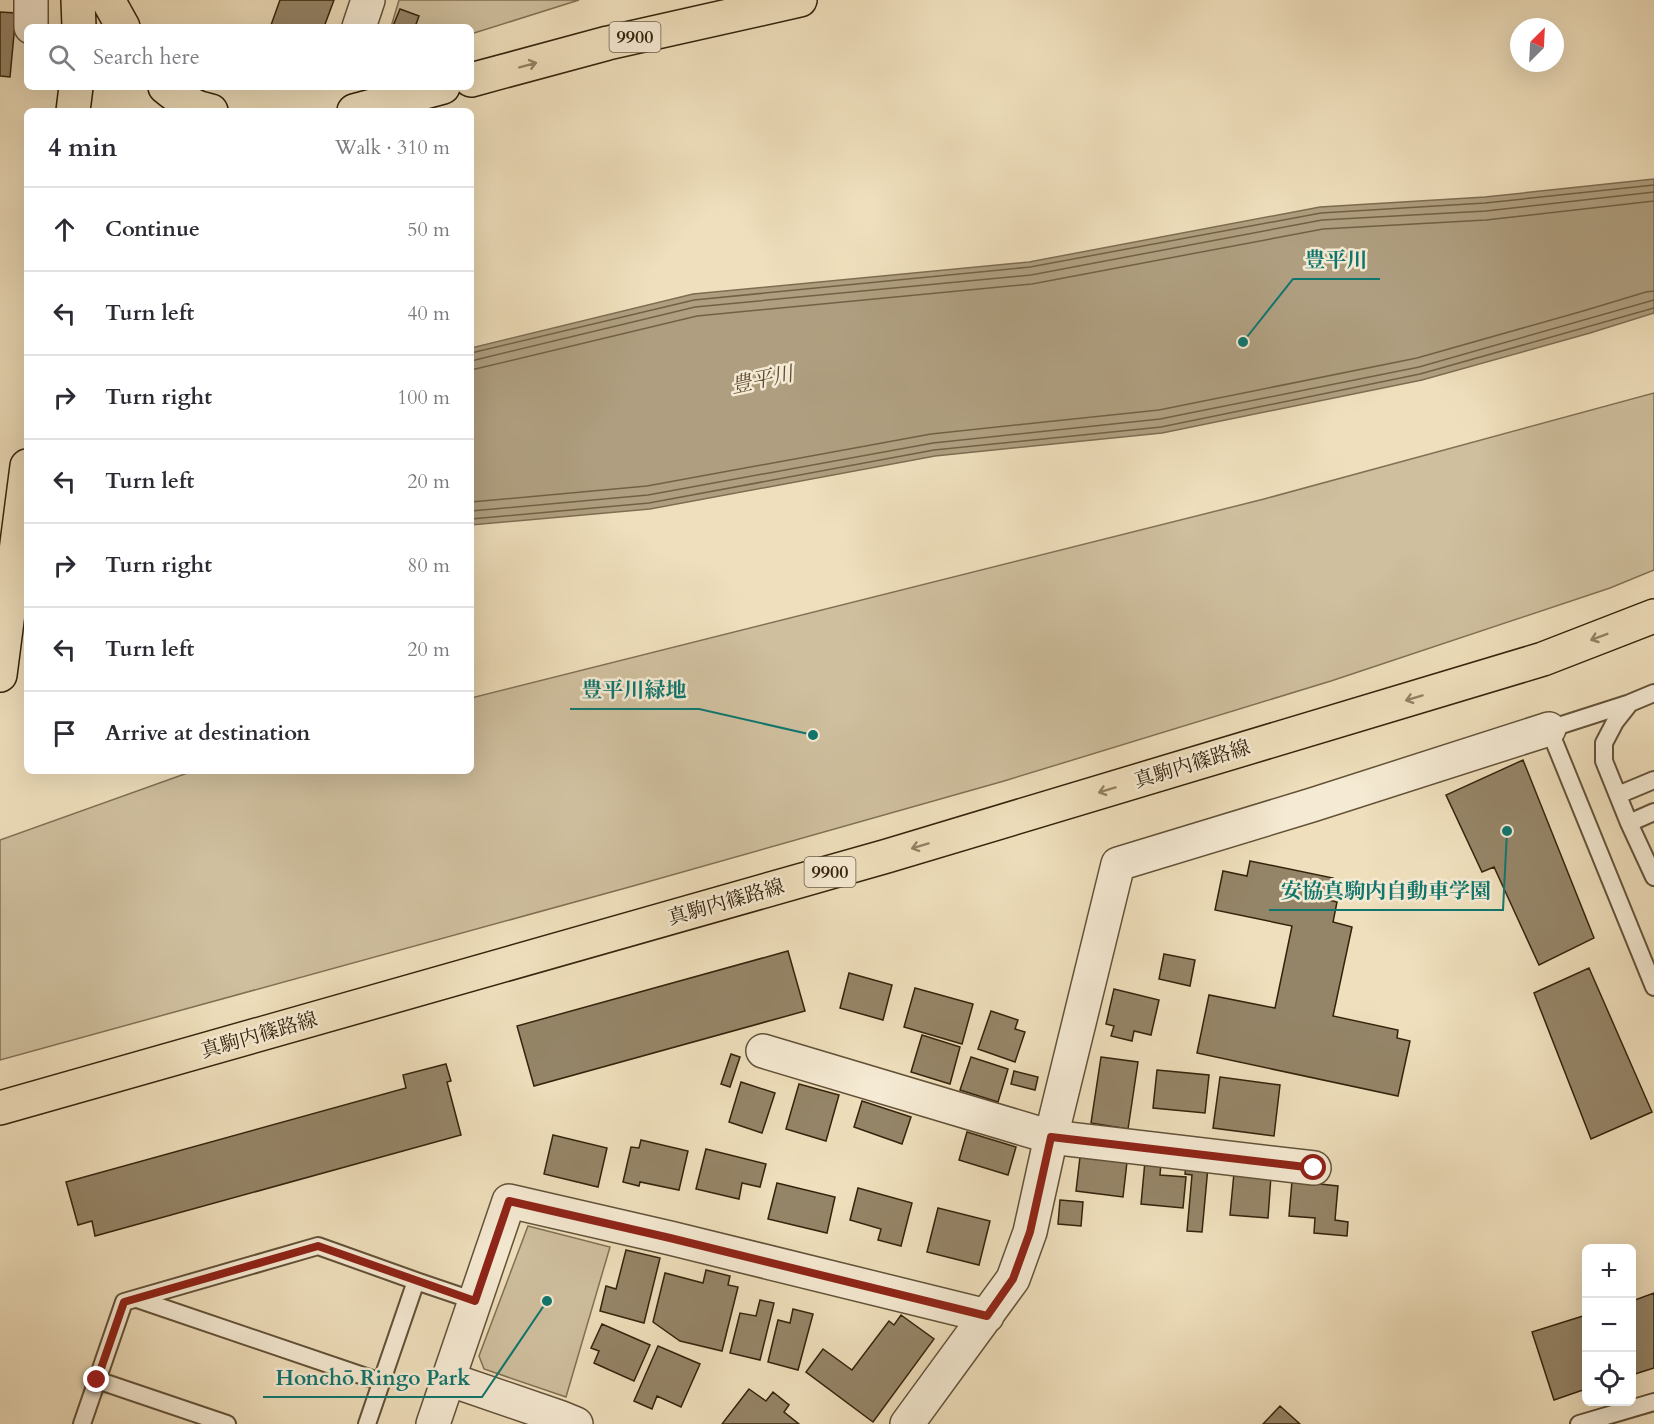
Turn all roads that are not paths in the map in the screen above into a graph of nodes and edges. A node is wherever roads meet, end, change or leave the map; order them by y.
1 (31, 0) edge
2 (78, 0) edge
3 (108, 0) edge
4 (368, 0) edge
5 (800, 0) edge
6 (31, 24) edge
7 (79, 24) edge
8 (121, 24) edge
9 (360, 24) edge
10 (474, 79) edge
11 (76, 90) edge
12 (169, 90) edge
13 (432, 90) edge
14 (74, 108) edge
15 (199, 108) edge
16 (365, 108) edge
17 (24, 489) edge
18 (1654, 616) edge
19 (0, 675) edge
20 (1654, 693) edge
21 (1630, 703) junction
22 (1549, 729) junction
23 (1654, 780) edge
24 (1618, 795) junction
25 (1654, 812) edge
26 (1629, 823) junction
27 (1654, 877) edge
28 (1654, 987) edge
29 (763, 1051) dead end
30 (0, 1108) edge
31 (1051, 1137) junction
32 (1314, 1168) dead end
33 (416, 1281) junction
34 (137, 1299) junction
35 (475, 1301) junction
36 (987, 1316) junction
37 (448, 1379) junction
38 (97, 1380) junction
39 (381, 1382) junction
40 (1654, 1402) edge
41 (82, 1424) edge
42 (227, 1424) edge
43 (367, 1424) edge
44 (433, 1424) edge
45 (576, 1424) edge
46 (908, 1424) edge
47 (1579, 1424) edge

1 - 6 street
2 - 7 main road
3 - 8 main road
4 - 9 street
10 -> 5 main road, 9900
11 - 14 main road
12 - 15 main road
13 - 16 main road
17 - 19 main road
18 -> 30 main road, 真駒内篠路線 / 9900
20 - 21 lane
21 - 22 lane
21 - 24 lane
22 - 28 lane
22 - 31 street
23 - 24 lane
24 - 26 lane
25 - 26 lane
26 - 27 lane
29 - 31 street
31 - 32 street
31 - 36 street
33 - 34 lane
33 - 35 lane
33 - 39 lane
34 - 38 lane
34 - 39 lane
35 - 36 street
35 - 37 street
36 - 46 street
37 - 44 street
37 - 45 street
38 - 41 lane
38 - 42 lane
39 - 43 lane
40 - 47 lane

